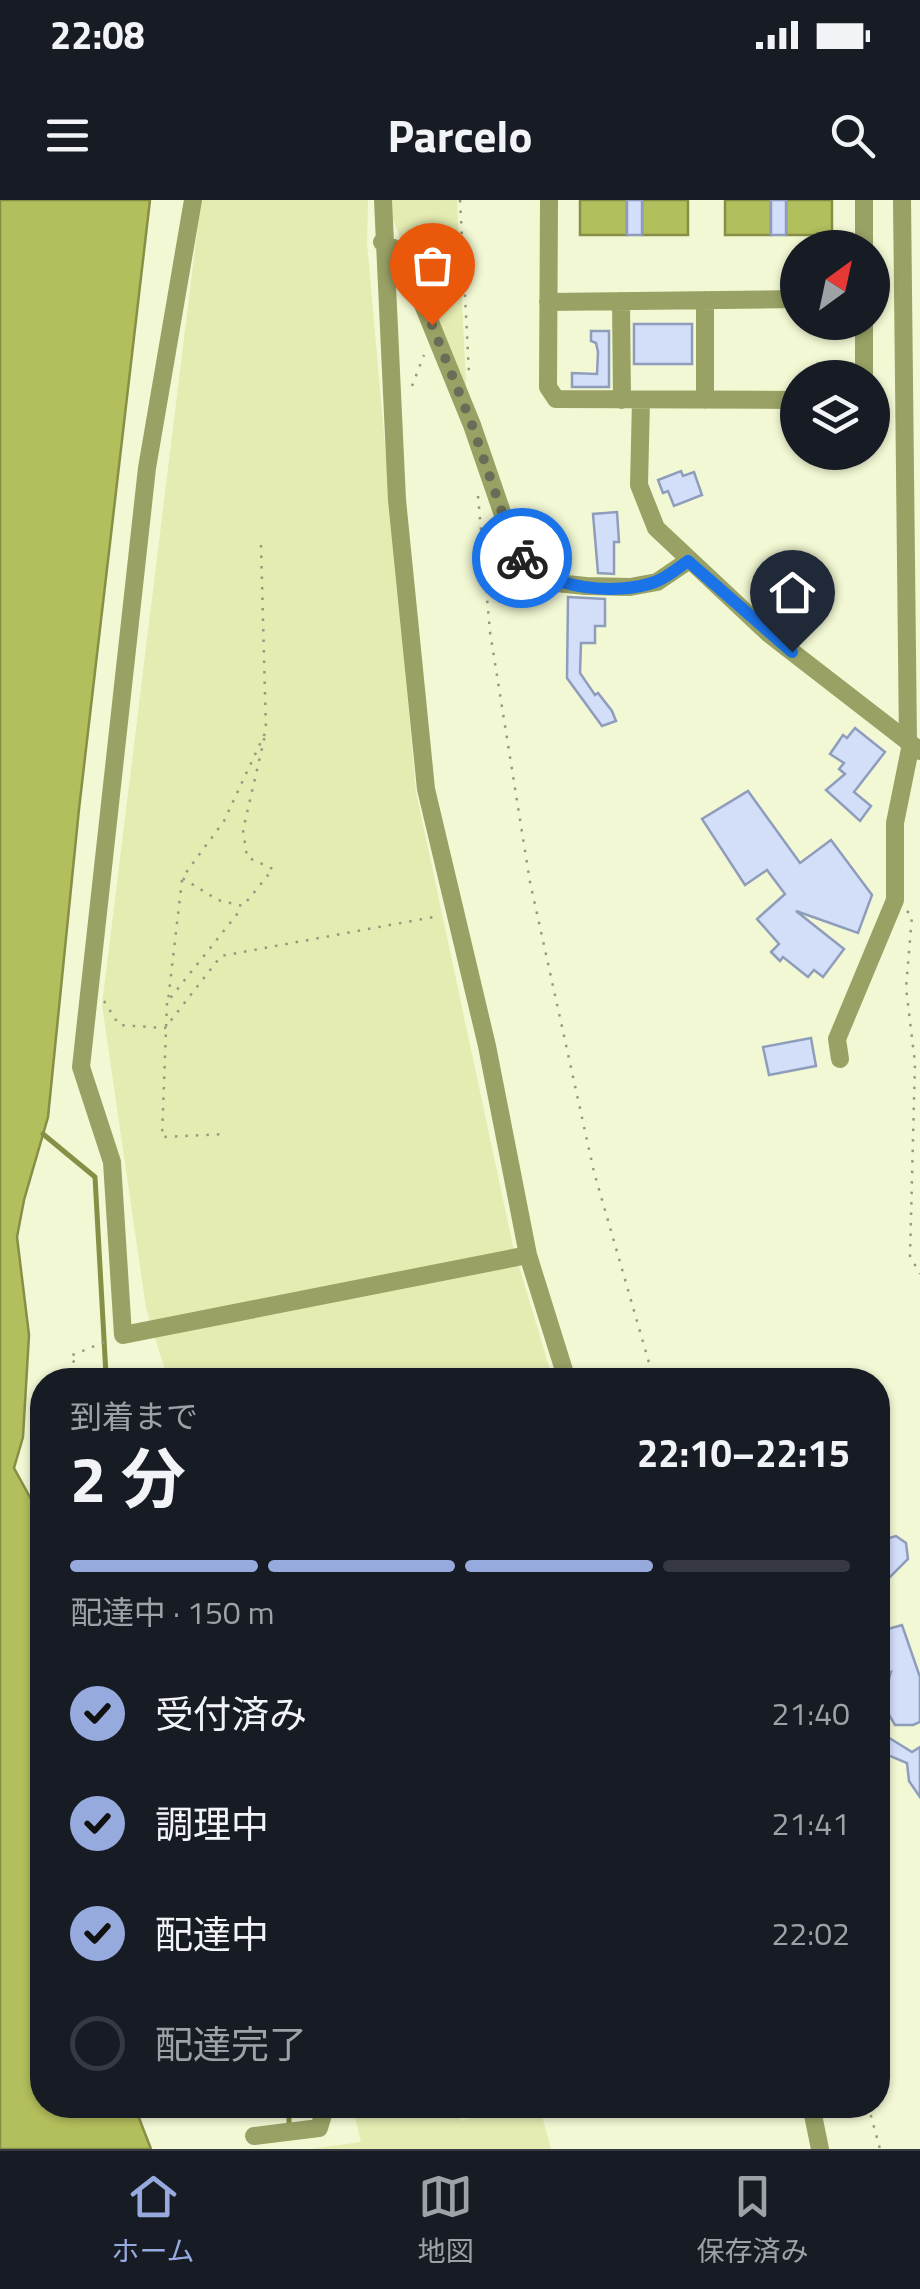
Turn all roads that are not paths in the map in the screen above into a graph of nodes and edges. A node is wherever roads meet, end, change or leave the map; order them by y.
1 (194, 200) edge
2 (383, 200) edge
3 (549, 200) edge
4 (864, 200) edge
5 (902, 200) edge
6 (864, 230) edge
7 (382, 242) junction
8 (780, 298) edge
9 (705, 300) junction
10 (621, 301) junction
11 (548, 302) junction
12 (632, 400) junction
13 (704, 400) junction
14 (780, 400) edge
15 (688, 561) junction
16 (913, 746) edge
17 (840, 1059) dead end
18 (528, 1255) junction
19 (563, 1368) edge
20 (322, 2118) edge
21 (814, 2118) edge
22 (254, 2136) dead end
23 (820, 2149) edge

1 - 18 street
2 - 7 street
3 - 11 street
4 - 6 street
5 - 16 street
7 - 15 street
7 - 18 street
8 - 9 street
9 - 10 street
9 - 13 street
10 - 11 street
10 - 12 street
11 - 12 street
12 - 13 street
12 - 15 street
13 - 14 street
15 - 16 street
16 - 17 street
18 - 19 street
20 - 22 street
21 - 23 street

